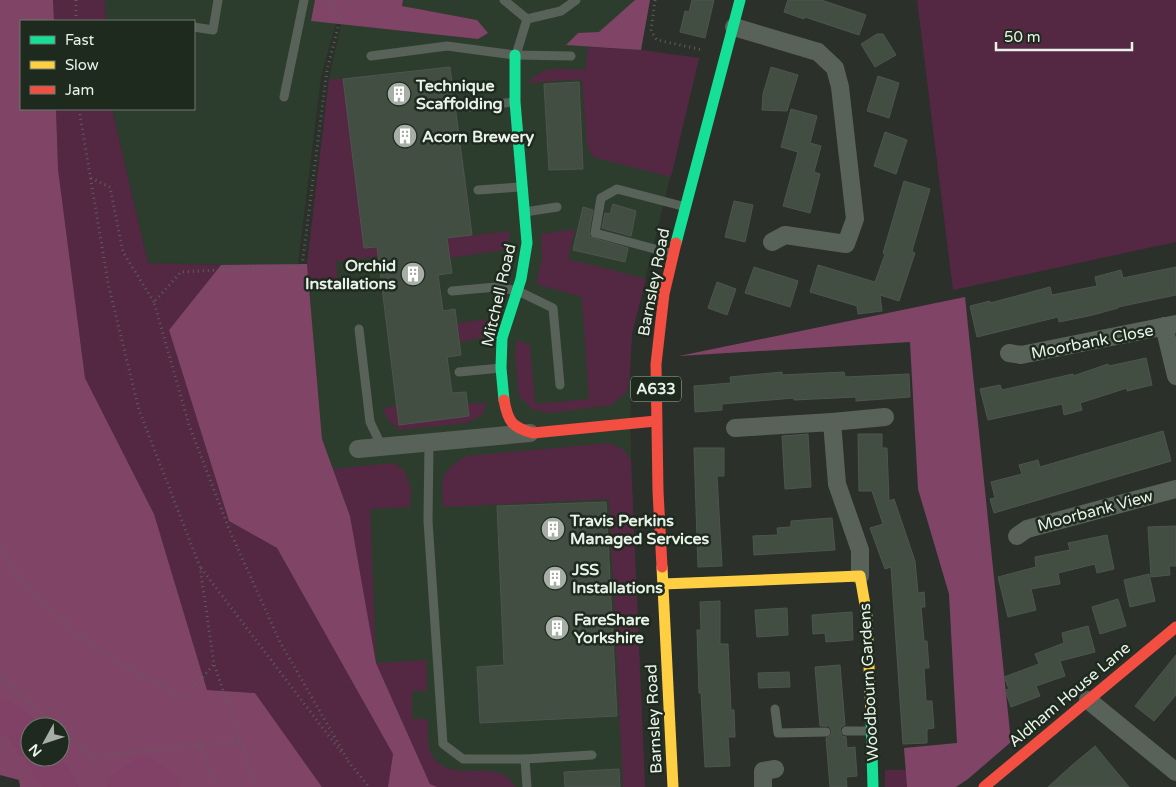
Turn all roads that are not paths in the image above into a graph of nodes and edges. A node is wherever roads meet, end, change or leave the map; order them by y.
1 (218, 0) edge
2 (304, 0) edge
3 (504, 0) edge
4 (576, 0) edge
5 (740, 0) edge
6 (527, 19) junction
7 (195, 27) edge
8 (734, 27) junction
9 (515, 55) junction
10 (371, 56) dead end
11 (570, 56) dead end
12 (284, 96) dead end
13 (515, 102) junction
14 (470, 107) dead end
15 (523, 187) junction
16 (478, 190) dead end
17 (684, 206) junction
18 (557, 207) dead end
19 (525, 212) junction
20 (772, 242) dead end
21 (673, 253) junction
22 (452, 291) dead end
23 (518, 291) junction
24 (1170, 325) edge
25 (359, 329) dead end
26 (1009, 353) dead end
27 (501, 368) junction
28 (459, 372) dead end
29 (1176, 376) edge
30 (560, 385) dead end
31 (885, 417) dead end
32 (656, 421) junction
33 (832, 422) junction
34 (735, 428) dead end
35 (533, 433) junction
36 (429, 442) junction
37 (382, 447) junction
38 (358, 449) dead end
39 (1176, 488) edge
40 (1016, 536) dead end
41 (860, 576) junction
42 (663, 584) junction
43 (1174, 631) edge
44 (1088, 700) junction
45 (775, 709) dead end
46 (846, 731) dead end
47 (872, 731) junction
48 (826, 732) dead end
49 (592, 756) dead end
50 (525, 759) junction
51 (775, 769) dead end
52 (1176, 772) edge
53 (527, 787) edge
54 (673, 787) edge
55 (763, 787) edge
56 (873, 787) edge
57 (984, 787) edge

1 - 7 lane
2 - 12 lane
3 - 6 lane
4 - 6 lane
5 - 8 street, Barnsley Road / A633
6 - 9 lane
8 - 17 street, Barnsley Road / A633
8 - 20 street
9 - 10 lane
9 - 11 lane
9 - 13 street, Mitchell Road
13 - 14 lane
13 - 15 street, Mitchell Road
15 - 16 lane
15 - 19 street, Mitchell Road
17 - 21 street, Barnsley Road / A633
17 - 21 lane
18 - 19 lane
19 - 23 street, Mitchell Road
21 - 32 street, Barnsley Road / A633
22 - 23 lane
23 - 27 street, Mitchell Road
23 - 30 lane
24 - 26 street, Moorbank Close
24 - 29 street
25 - 37 lane
27 - 28 lane
27 - 35 street, Mitchell Road
31 - 33 street
32 - 35 street
32 - 42 street, Barnsley Road / A633
33 - 34 street
33 - 41 street, Woodbourn Gardens
35 - 36 street
36 - 37 street
36 - 50 lane
37 - 38 street
39 - 40 street, Moorbank View
41 - 42 street
41 - 47 street, Woodbourn Gardens
42 - 54 street, Barnsley Road / A633
43 - 44 street, Aldham House Lane
44 - 52 street
44 - 57 street, Aldham House Lane
45 - 48 lane
46 - 47 lane
47 - 56 street, Woodbourn Gardens
49 - 50 lane
50 - 53 lane
51 - 55 street

